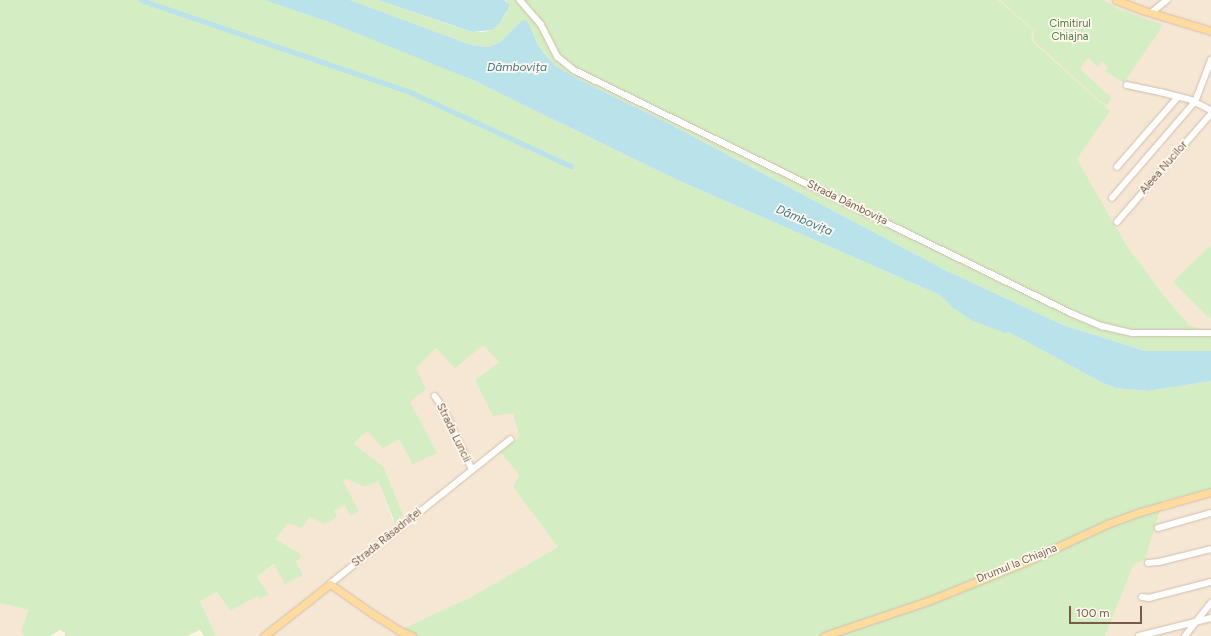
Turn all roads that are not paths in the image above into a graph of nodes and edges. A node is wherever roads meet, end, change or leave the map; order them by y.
1 (520, 0) edge
2 (1116, 0) edge
3 (1167, 0) edge
4 (1151, 13) junction
5 (1211, 31) edge
6 (1211, 60) edge
7 (1127, 85) dead end
8 (1178, 97) junction
9 (1195, 102) junction
10 (1211, 110) edge
11 (1211, 114) edge
12 (1117, 167) dead end
13 (1112, 198) dead end
14 (1117, 222) dead end
15 (1211, 333) edge
16 (435, 396) dead end
17 (510, 440) dead end
18 (472, 469) junction
19 (1211, 492) edge
20 (1211, 513) edge
21 (1158, 528) dead end
22 (1211, 549) edge
23 (1148, 562) dead end
24 (1211, 582) edge
25 (330, 584) junction
26 (1142, 597) dead end
27 (1211, 603) edge
28 (1211, 618) edge
29 (1195, 622) junction
30 (264, 636) edge
31 (412, 636) edge
32 (824, 636) edge
33 (1139, 636) edge
34 (1185, 636) edge

1 - 15 street, Strada Dâmbovița
2 - 4 main road
3 - 4 street
4 - 5 main road
6 - 9 street, Aleea Nucilor
7 - 8 street
8 - 9 street
8 - 12 street
9 - 10 street
9 - 13 street, Aleea Nucilor
11 - 14 street, Aleea Nucilor
16 - 18 street, Strada Luncii
17 - 18 street, Strada Răsadniței
18 - 25 street, Strada Răsadniței
19 - 32 main road, Drumul la Chiajna
20 - 21 street
22 - 23 street
24 - 26 street
25 - 30 main road, Strada Răsadniței
25 - 31 main road
27 - 29 street
28 - 29 street
29 - 33 street
29 - 34 street

